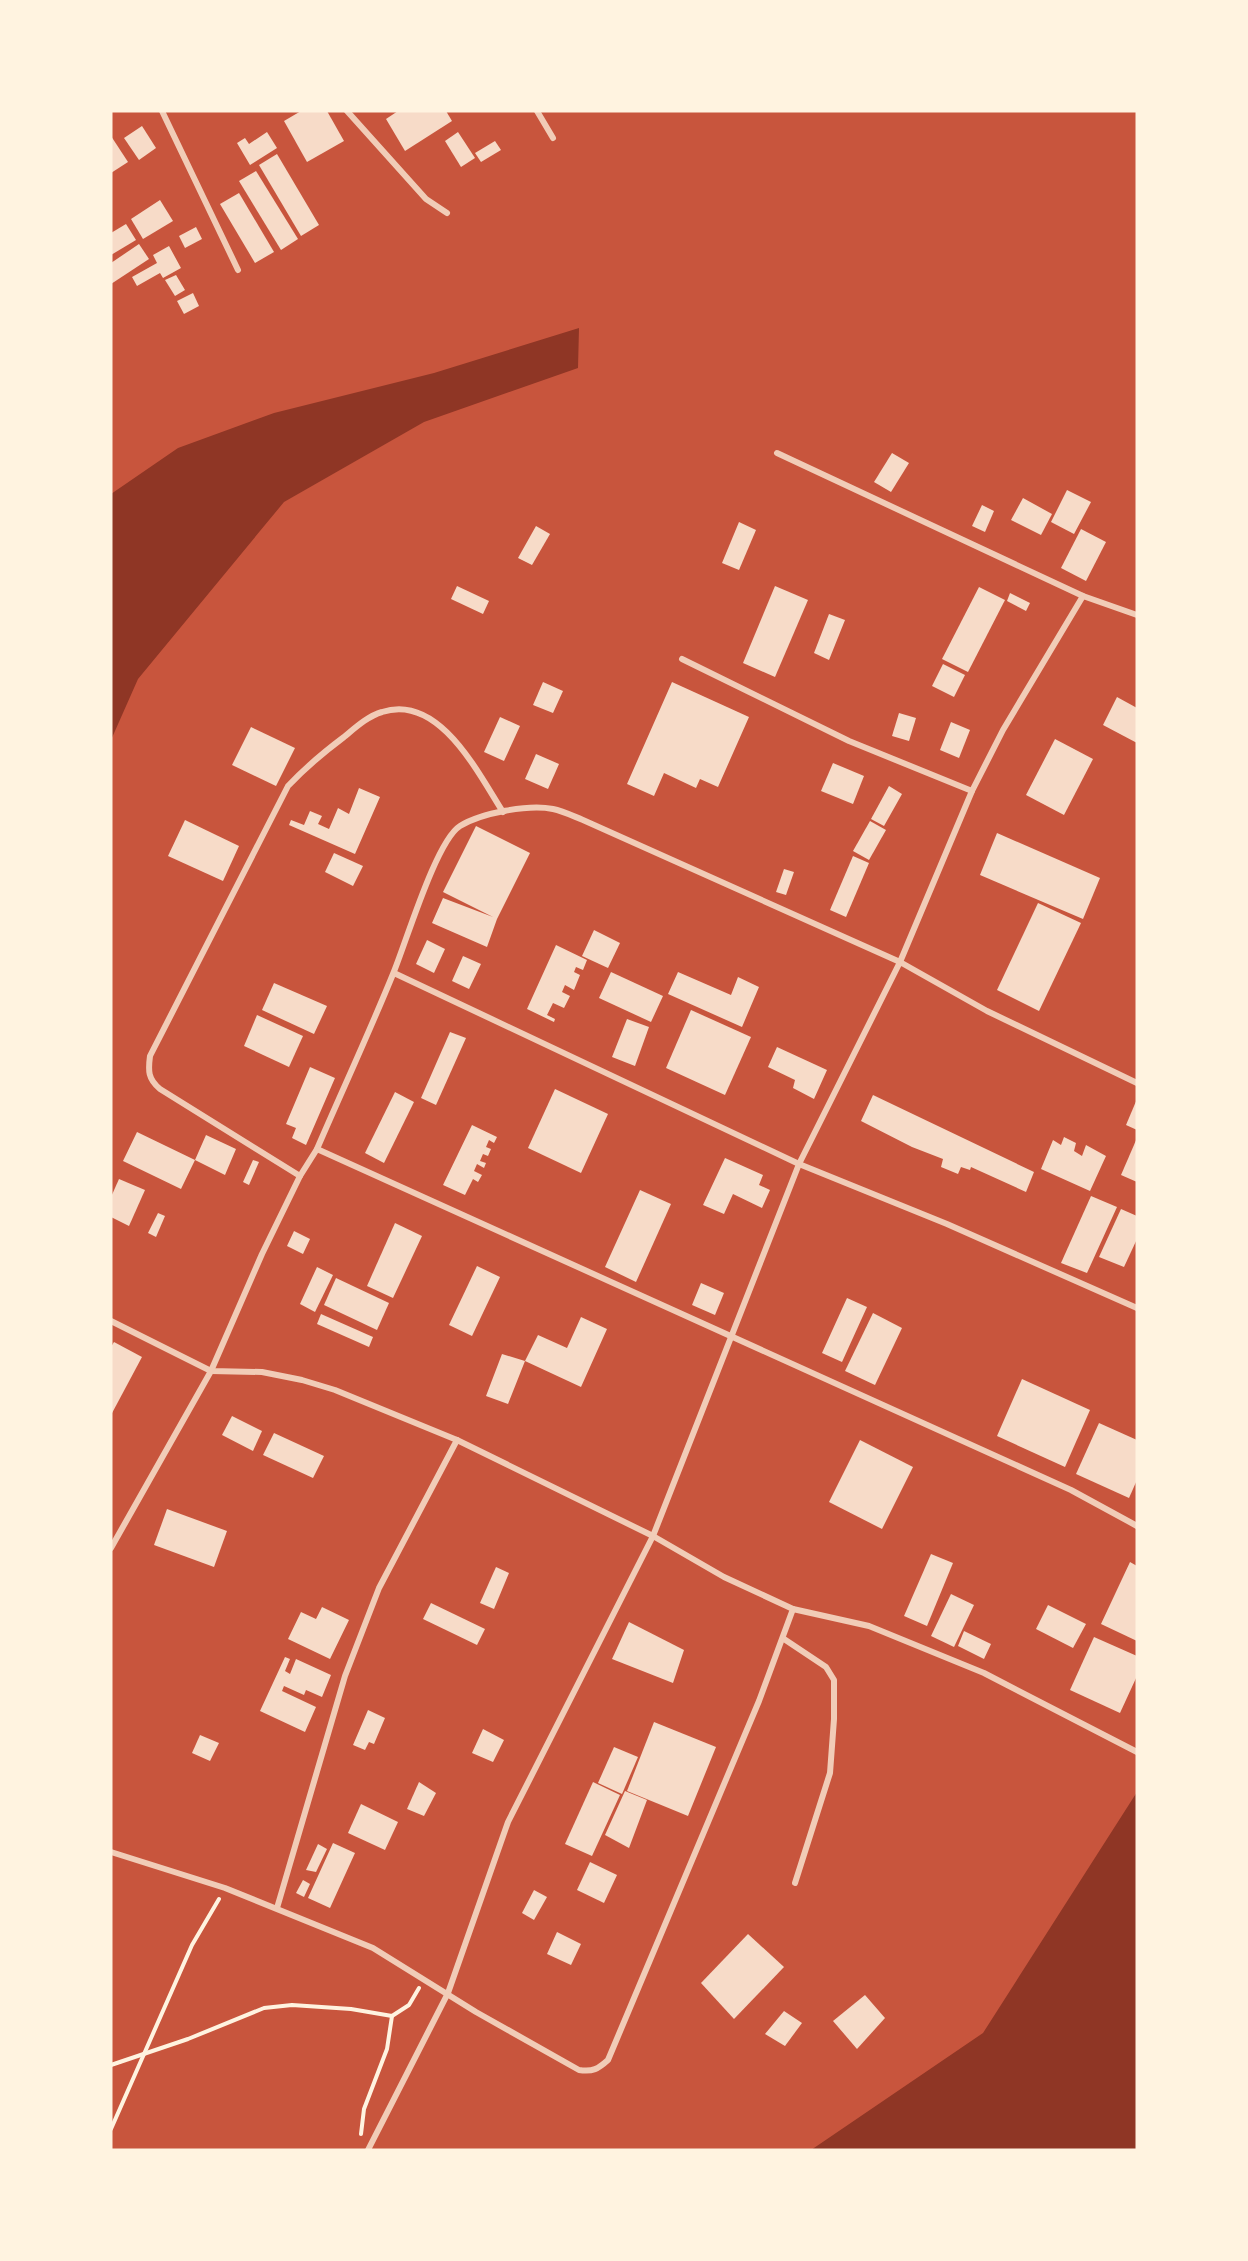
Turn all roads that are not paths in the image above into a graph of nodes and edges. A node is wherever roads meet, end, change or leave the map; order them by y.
1 (162, 111) edge
2 (347, 111) edge
3 (537, 111) edge
4 (553, 138) dead end
5 (447, 213) dead end
6 (238, 270) dead end
7 (777, 453) dead end
8 (1083, 596) junction
9 (1137, 615) edge
10 (682, 659) dead end
11 (972, 791) junction
12 (503, 812) junction
13 (900, 962) junction
14 (394, 973) junction
15 (1137, 1083) edge
16 (316, 1149) junction
17 (799, 1164) junction
18 (300, 1176) junction
19 (1137, 1308) edge
20 (111, 1320) edge
21 (731, 1337) junction
22 (211, 1371) junction
23 (457, 1440) junction
24 (1137, 1526) edge
25 (653, 1536) junction
26 (111, 1548) edge
27 (793, 1609) junction
28 (783, 1639) junction
29 (1137, 1752) edge
30 (111, 1852) edge
31 (795, 1883) dead end
32 (277, 1908) junction
33 (448, 1993) junction
34 (368, 2150) edge

1 - 6 street
2 - 5 street
3 - 4 street
7 - 8 street
8 - 9 street
8 - 11 street
10 - 11 street
11 - 13 street
12 - 13 street
12 - 14 street
12 - 18 street
13 - 15 street
13 - 17 street
14 - 16 street
14 - 17 street
16 - 18 street
16 - 21 street
17 - 19 street
17 - 21 street
18 - 22 street
20 - 22 street
21 - 24 street
21 - 25 street
22 - 23 street
22 - 26 street
23 - 25 street
23 - 32 street
25 - 27 street
25 - 33 street
27 - 28 street
27 - 29 street
28 - 31 street
28 - 33 street
30 - 32 street
32 - 33 street
33 - 34 street

